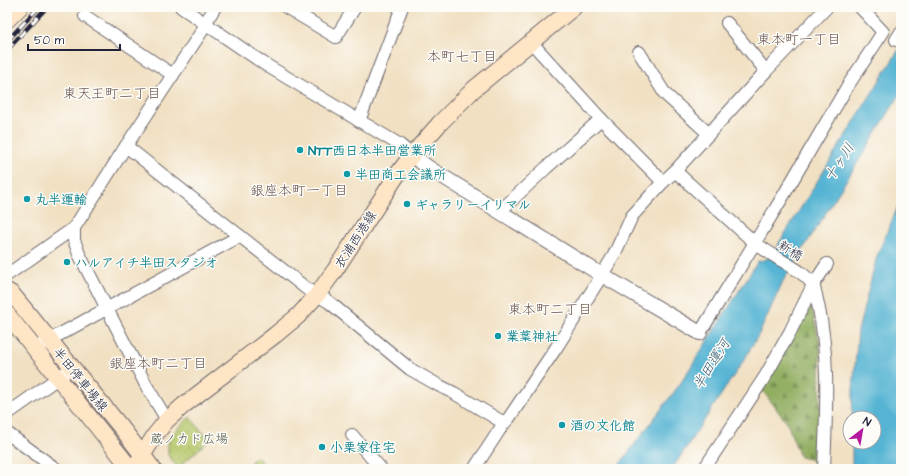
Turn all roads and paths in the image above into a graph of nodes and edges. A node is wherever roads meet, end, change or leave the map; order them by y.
1 (20, 7) edge
2 (181, 7) edge
3 (215, 7) edge
4 (286, 7) edge
5 (355, 7) edge
6 (402, 7) edge
7 (827, 7) edge
8 (860, 7) edge
9 (569, 9) edge
10 (85, 16) dead end
11 (7, 20) edge
12 (727, 23) dead end
13 (205, 24) junction
14 (531, 42) junction
15 (639, 52) dead end
16 (766, 71) junction
17 (173, 74) junction
18 (601, 119) junction
19 (359, 121) junction
20 (709, 134) junction
21 (126, 146) junction
22 (412, 155) junction
23 (675, 171) junction
24 (662, 182) junction
25 (499, 212) junction
26 (74, 228) junction
27 (240, 236) junction
28 (755, 243) junction
29 (827, 264) dead end
30 (7, 275) edge
31 (602, 275) junction
32 (814, 285) junction
33 (7, 291) edge
34 (317, 295) junction
35 (107, 309) junction
36 (7, 314) edge
37 (700, 333) joint
38 (50, 339) junction
39 (34, 348) junction
40 (73, 368) junction
41 (58, 378) junction
42 (7, 414) edge
43 (167, 420) junction
44 (504, 423) junction
45 (7, 434) edge
46 (352, 435) dead end
47 (143, 456) junction
48 (56, 469) edge
49 (131, 469) edge
50 (134, 469) edge
51 (153, 469) edge
52 (381, 469) edge
53 (474, 469) edge
54 (704, 469) edge
55 (824, 469) edge

1 - 11 main road
2 - 13 street
3 - 13 street
4 - 5 street
6 - 19 street
7 - 16 street
8 - 28 street
9 - 14 main road, 衣浦西港線
10 - 17 street
12 - 16 street
13 - 17 street
13 - 19 street
14 - 18 street
14 - 22 main road, 衣浦西港線
15 - 20 street
16 - 20 street
17 - 21 street
18 - 24 street
18 - 25 street
19 - 22 street
20 - 23 street
21 - 26 street
21 - 27 street
22 - 25 street
22 - 34 main road, 衣浦西港線
23 - 24 street
23 - 28 street, 新橋
24 - 31 street
25 - 31 street
26 - 30 street
26 - 35 street
27 - 34 street
27 - 35 street
28 - 32 street, 新橋
28 - 37 street
29 - 32 street
31 - 37 street
31 - 44 street
32 - 54 street
32 - 55 street
33 - 38 main road, 半田停車場線
34 - 43 main road, 衣浦西港線
34 - 44 street
35 - 38 street
35 - 43 street
36 - 39 main road, 半田停車場線
38 - 39 street
38 - 40 main road, 半田停車場線
39 - 41 main road, 半田停車場線
40 - 41 street
40 - 47 main road, 半田停車場線
41 - 42 street
41 - 49 main road, 半田停車場線
43 - 47 main road, 衣浦西港線
44 - 53 street
45 - 48 street
46 - 52 street
47 - 50 main road, 衣浦西港線
47 - 51 main road, 半田停車場線

